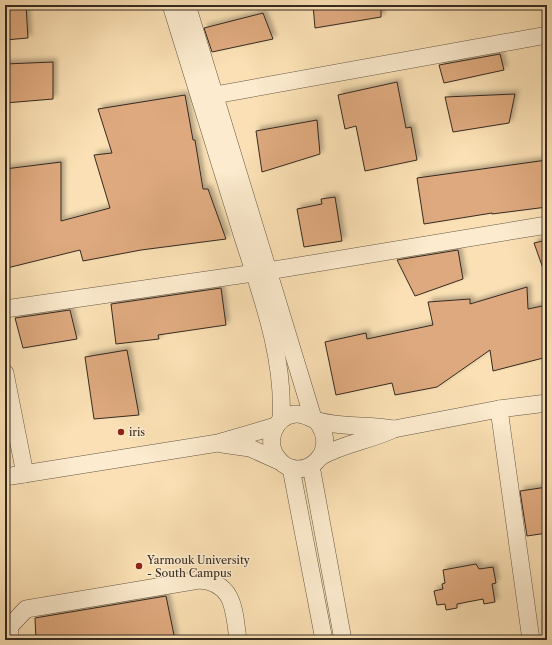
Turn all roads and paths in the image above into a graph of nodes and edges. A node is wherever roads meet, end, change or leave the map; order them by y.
1 (171, 5) edge
2 (187, 5) edge
3 (547, 35) edge
4 (207, 96) junction
5 (547, 225) edge
6 (261, 272) junction
7 (5, 309) edge
8 (5, 373) edge
9 (547, 403) edge
10 (499, 409) junction
11 (315, 419) junction
12 (278, 423) junction
13 (394, 429) junction
14 (218, 443) junction
15 (316, 462) junction
16 (285, 464) junction
17 (25, 474) junction
18 (5, 477) edge
19 (9, 640) edge
20 (238, 640) edge
21 (324, 640) edge
22 (343, 640) edge
23 (531, 640) edge

1 - 4 street
2 - 4 street
3 - 4 street
4 - 6 street
5 - 6 street
6 - 7 street
6 - 11 street
6 - 12 street
8 - 17 street
9 - 10 street
10 - 13 street
10 - 23 street
11 - 12 street
11 - 13 street
11 - 15 street
12 - 14 street
12 - 16 street
13 - 15 street
14 - 16 street
14 - 17 street
15 - 16 street
15 - 22 street
16 - 21 street
17 - 18 street
19 - 20 street

